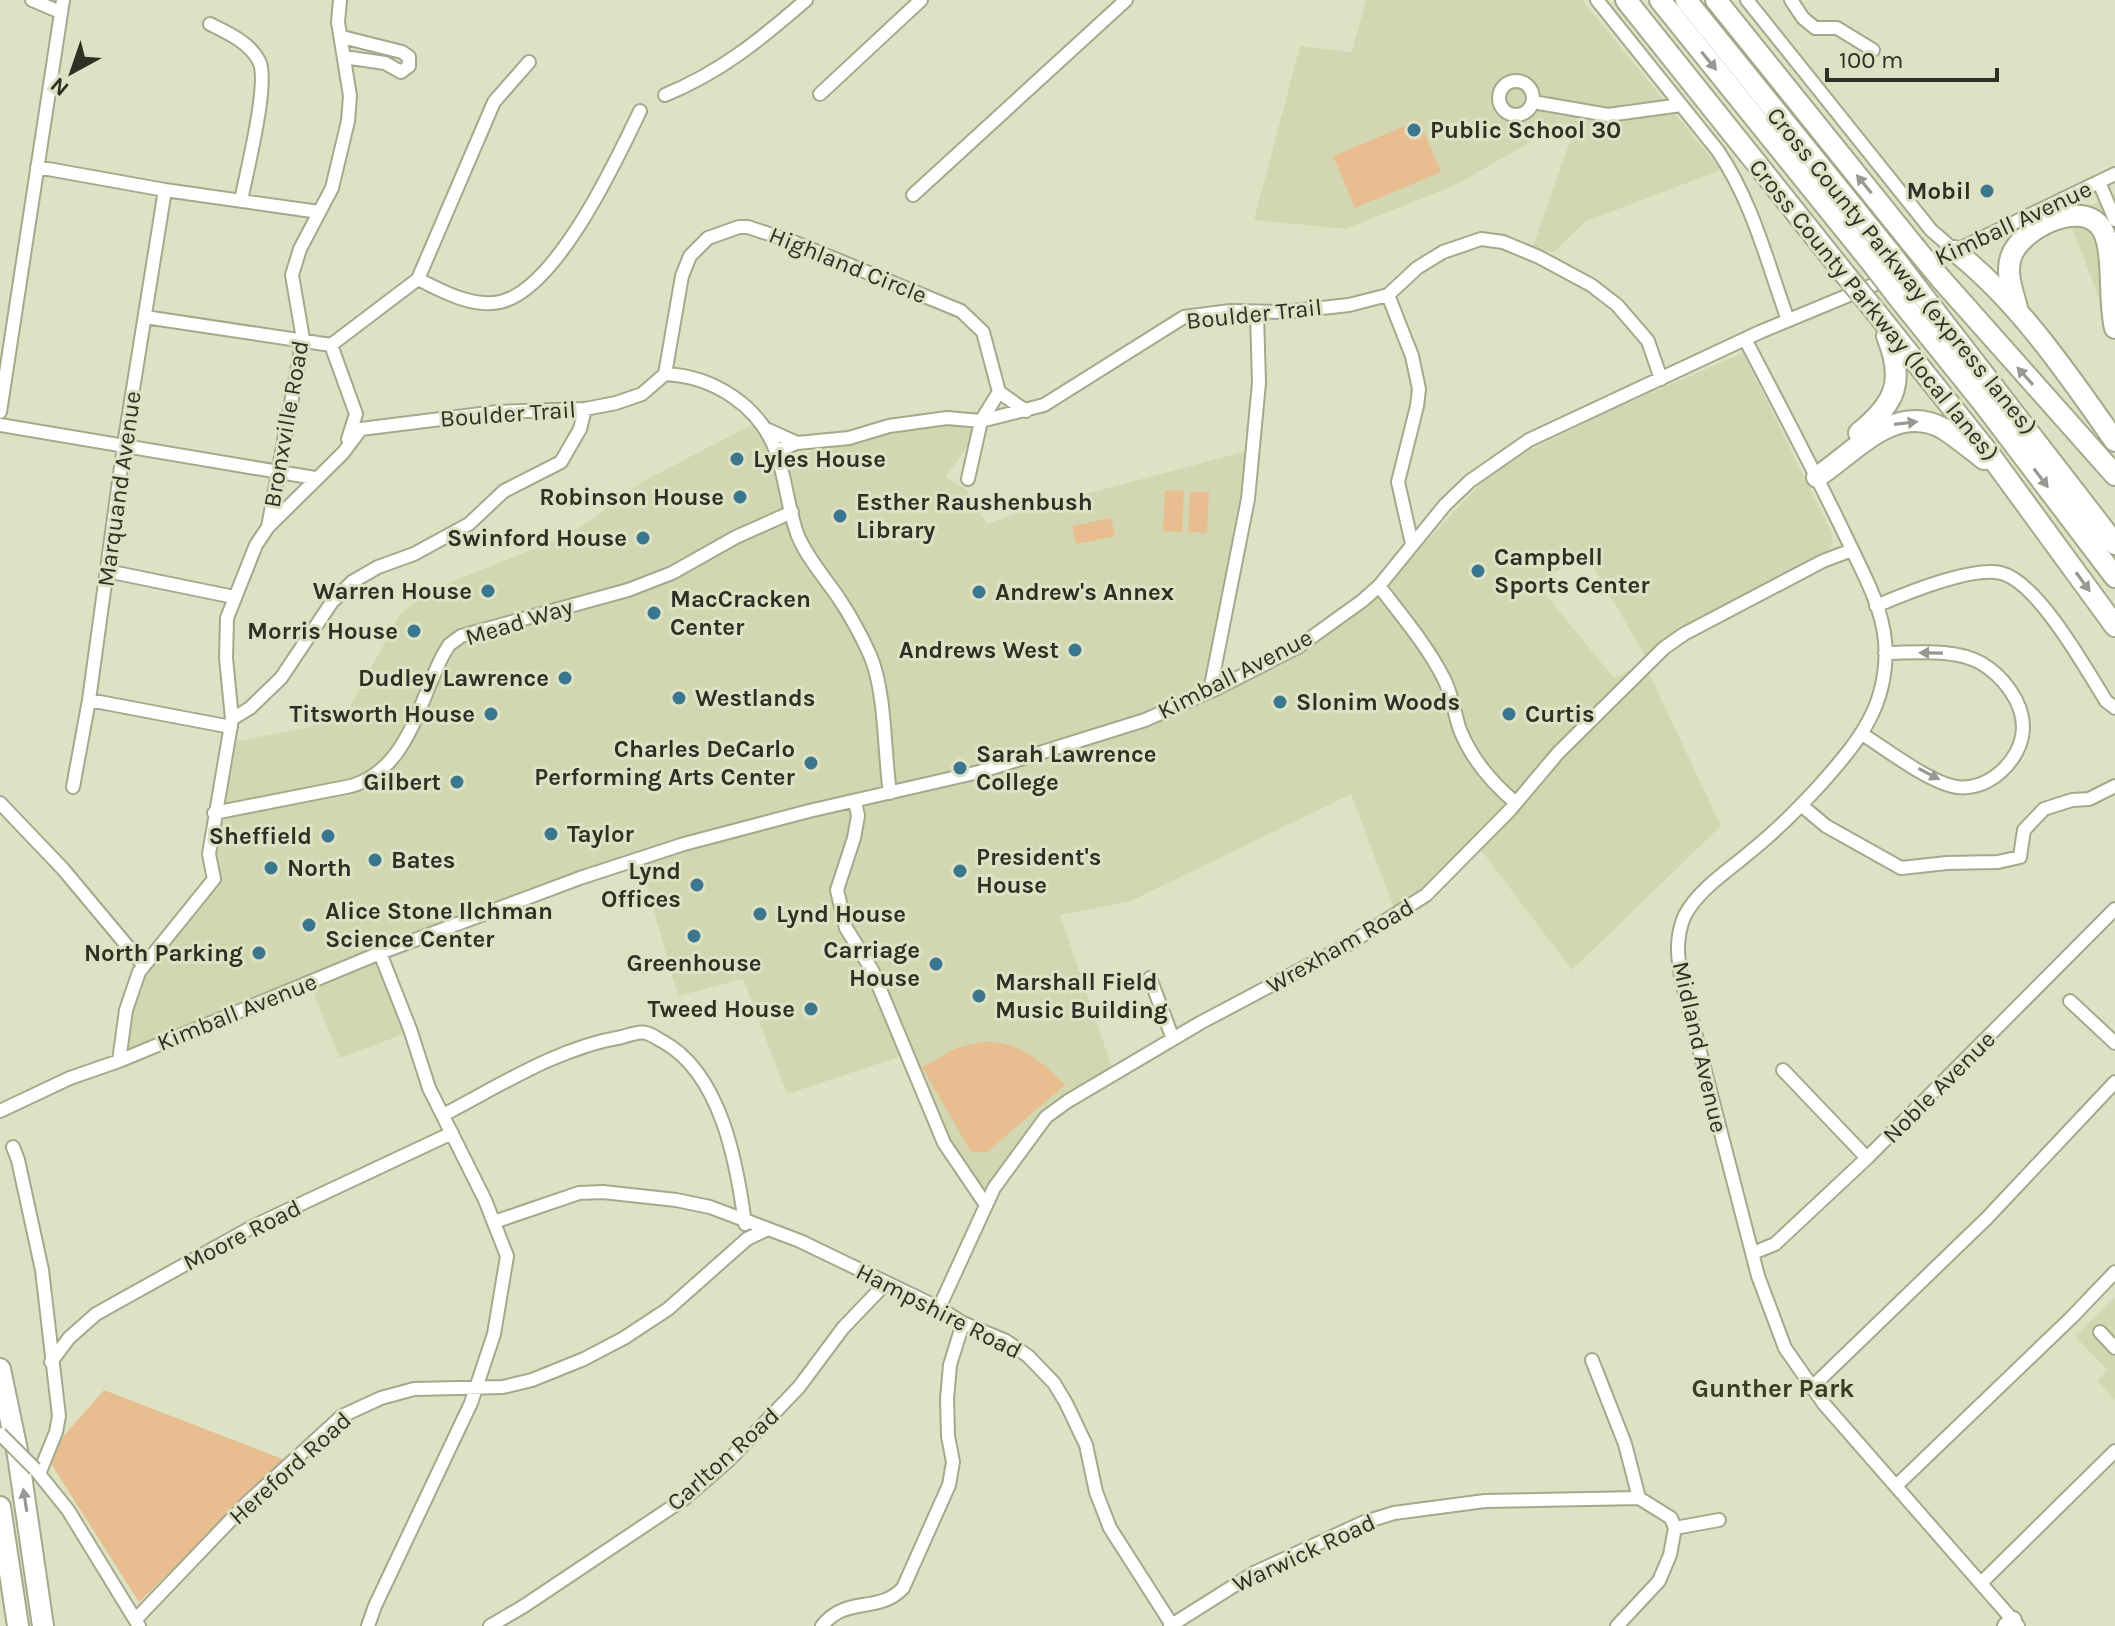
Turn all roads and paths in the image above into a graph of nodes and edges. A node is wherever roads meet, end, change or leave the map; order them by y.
1 (32, 0) edge
2 (340, 0) edge
3 (806, 0) edge
4 (921, 0) edge
5 (1126, 0) edge
6 (1597, 0) edge
7 (1626, 0) edge
8 (1660, 0) edge
9 (1686, 0) edge
10 (1716, 0) edge
11 (1747, 0) edge
12 (1791, 0) edge
13 (61, 6) edge
14 (210, 24) dead end
15 (342, 37) junction
16 (1873, 50) dead end
17 (344, 57) junction
18 (529, 62) dead end
19 (820, 94) dead end
20 (665, 95) dead end
21 (1533, 102) dead end
22 (1681, 105) junction
23 (640, 111) dead end
24 (37, 167) junction
25 (2115, 174) edge
26 (2099, 182) junction
27 (165, 190) junction
28 (913, 195) dead end
29 (241, 201) junction
30 (319, 212) junction
31 (2115, 220) edge
32 (1955, 251) junction
33 (418, 279) junction
34 (1388, 295) junction
35 (1876, 312) junction
36 (2018, 312) junction
37 (1257, 314) junction
38 (145, 317) junction
39 (1788, 320) junction
40 (2115, 328) edge
41 (303, 339) junction
42 (1745, 339) junction
43 (331, 345) junction
44 (665, 374) junction
45 (1661, 379) junction
46 (999, 392) junction
47 (585, 409) junction
48 (1026, 411) junction
49 (0, 412) edge
50 (981, 421) junction
51 (0, 425) edge
52 (764, 428) junction
53 (2115, 441) edge
54 (797, 443) junction
55 (124, 445) junction
56 (776, 451) junction
57 (343, 453) junction
58 (1813, 470) junction
59 (278, 471) junction
60 (2004, 474) junction
61 (2115, 475) edge
62 (315, 478) junction
63 (968, 479) dead end
64 (792, 512) junction
65 (268, 527) junction
66 (1412, 544) junction
67 (2115, 544) edge
68 (1852, 550) junction
69 (107, 571) junction
70 (2115, 577) edge
71 (1379, 586) junction
72 (234, 597) junction
73 (1876, 606) junction
74 (2115, 626) edge
75 (1885, 653) junction
76 (1210, 691) junction
77 (89, 700) junction
78 (2115, 708) edge
79 (231, 723) junction
80 (1862, 734) junction
81 (2115, 786) edge
82 (73, 787) dead end
83 (890, 793) junction
84 (855, 801) junction
85 (0, 803) edge
86 (1516, 803) junction
87 (1801, 805) junction
88 (214, 813) junction
89 (2115, 909) edge
90 (380, 953) junction
91 (144, 966) junction
92 (1150, 978) dead end
93 (2070, 1001) dead end
94 (1173, 1039) junction
95 (2115, 1043) edge
96 (119, 1061) junction
97 (1783, 1070) dead end
98 (2115, 1082) edge
99 (0, 1111) edge
100 (443, 1115) junction
101 (452, 1133) junction
102 (13, 1147) dead end
103 (1867, 1158) junction
104 (986, 1205) junction
105 (744, 1219) junction
106 (494, 1222) junction
107 (768, 1229) junction
108 (747, 1239) junction
109 (1753, 1253) junction
110 (2115, 1272) edge
111 (886, 1283) junction
112 (939, 1308) junction
113 (963, 1323) junction
114 (2100, 1332) dead end
115 (2115, 1348) edge
116 (1592, 1360) dead end
117 (51, 1362) junction
118 (0, 1369) edge
119 (476, 1388) junction
120 (1811, 1388) junction
121 (0, 1434) edge
122 (2115, 1451) edge
123 (37, 1471) junction
124 (1896, 1486) junction
125 (1639, 1498) junction
126 (0, 1507) edge
127 (1719, 1520) dead end
128 (1675, 1528) junction
129 (1981, 1583) junction
130 (137, 1623) edge
131 (2013, 1624) edge
132 (369, 1625) edge
133 (1171, 1625) edge
134 (18, 1626) edge
135 (43, 1626) edge
136 (490, 1626) edge
137 (822, 1626) edge
138 (1617, 1626) edge

1 - 13 street
2 - 15 street, Bronxville Road
3 - 20 street
4 - 19 street
5 - 28 street
6 - 22 street
7 - 35 highway, Cross County Parkway (local lanes), bridge
8 -> 70 highway, Cross County Parkway (express lanes), bridge
9 - 67 highway, Cross County Parkway (express lanes), bridge
61 -> 10 highway, bridge
11 - 32 street
12 - 16 street
13 - 24 street
14 - 29 street
15 - 17 street, Bronxville Road
15 - 17 street
17 - 30 street, Bronxville Road
18 - 33 street
21 - 22 street
22 - 39 street
23 - 33 street
24 - 27 street
24 - 49 street
25 - 26 street, Kimball Avenue
26 - 31 street
26 - 32 street, Kimball Avenue
27 - 29 street
27 - 38 street, Marquand Avenue
29 - 30 street
30 - 41 street, Bronxville Road
32 - 36 highway
32 - 39 street, Kimball Avenue
33 - 43 street
34 - 37 street, Boulder Trail
34 - 45 street, Boulder Trail
34 - 66 street
35 - 58 highway
35 - 60 highway, Cross County Parkway (local lanes)
36 - 40 highway
36 - 53 highway
37 - 48 street, Boulder Trail
37 - 76 street
38 - 41 street
38 - 55 street, Marquand Avenue
39 - 42 street, Kimball Avenue
41 - 43 street
41 - 59 street, Bronxville Road
42 - 45 street, Kimball Avenue
42 - 58 street, Midland Avenue
43 - 57 street
44 - 46 street, Highland Circle
44 - 47 street, Boulder Trail
44 - 52 street, Boulder Trail
45 - 66 street, Kimball Avenue
46 - 48 street
46 - 50 street
47 - 57 street, Boulder Trail
47 - 79 street
48 - 50 street, Boulder Trail
50 - 54 street, Boulder Trail
50 - 63 street
51 - 55 street
52 - 54 street, Boulder Trail
52 - 56 street, Boulder Trail
54 - 56 street, Boulder Trail
55 - 59 street
55 - 69 street, Marquand Avenue
56 - 64 street
57 - 62 street, Boulder Trail
58 -> 60 highway
58 - 68 street, Midland Avenue
59 - 62 street
59 - 65 street, Bronxville Road
60 -> 74 highway, Cross County Parkway (local lanes)
62 - 65 street, Boulder Trail
64 - 83 street
64 - 88 street, Mead Way
65 - 72 street, Bronxville Road
66 - 71 street, Kimball Avenue
68 - 73 street, Midland Avenue
68 - 86 street, Wrexham Road
69 - 72 street
69 - 77 street, Marquand Avenue
71 - 76 street, Kimball Avenue
71 - 86 street
72 - 79 street, Bronxville Road
73 - 75 street, Midland Avenue
73 - 78 street
75 - 80 street, Midland Avenue
80 -> 75 street
76 - 83 street, Kimball Avenue
77 - 79 street
77 - 82 street, Marquand Avenue
79 - 88 street, Bronxville Road
80 - 87 street, Midland Avenue
81 - 87 street
83 - 84 street, Kimball Avenue
84 - 90 street, Kimball Avenue
84 - 104 street
85 - 91 street
86 - 94 street, Wrexham Road
87 - 109 street, Midland Avenue
88 - 91 street, Bronxville Road
89 - 103 street, Noble Avenue
90 - 96 street, Kimball Avenue
90 - 100 street
91 - 96 street, Bronxville Road
92 - 94 street
93 - 95 street
94 - 104 street, Wrexham Road
96 - 99 street, Kimball Avenue
97 - 103 street
98 - 120 street
100 - 101 street
100 - 105 street
101 - 106 street
101 - 117 street, Moore Road
102 - 117 street
103 - 109 street, Noble Avenue
104 - 112 street, Wrexham Road
105 - 106 street, Hampshire Road
105 - 107 street, Hampshire Road
105 - 108 street
106 - 119 street
107 - 108 street, Hereford Road
107 - 111 street, Hampshire Road
108 - 119 street, Hereford Road
109 - 120 street, Midland Avenue
110 - 124 street
111 - 112 street, Hampshire Road
111 - 136 street, Carlton Road
112 - 113 street, Hampshire Road
113 - 133 street, Hampshire Road
113 - 137 street
114 - 115 street
116 - 125 street
117 - 123 street
135 -> 118 highway
119 - 130 street, Hereford Road
119 - 132 street
120 - 124 street, Midland Avenue
121 - 123 street, bridge
122 - 129 street
123 - 130 street
124 - 129 street, Midland Avenue
125 - 128 street
125 - 133 street, Warwick Road
126 - 134 highway
127 - 128 street
128 - 138 street
129 - 131 street, Midland Avenue

